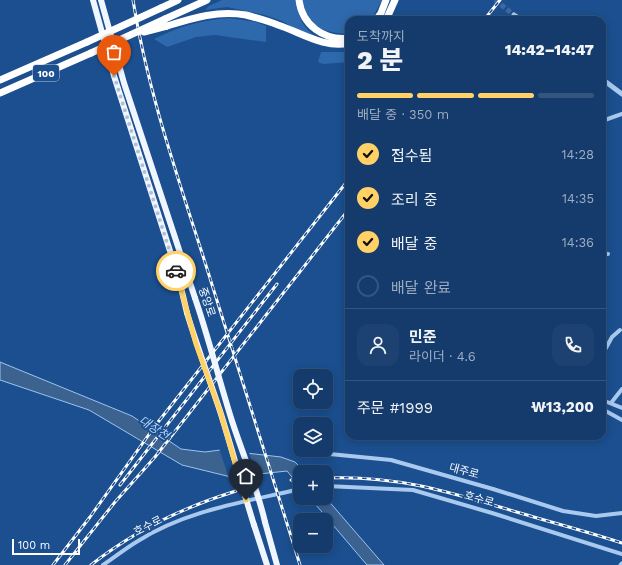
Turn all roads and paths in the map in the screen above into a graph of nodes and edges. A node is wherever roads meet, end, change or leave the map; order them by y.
1 (93, 0) edge
2 (100, 0) edge
3 (178, 0) edge
4 (207, 0) edge
5 (299, 0) edge
6 (386, 0) edge
7 (395, 0) edge
8 (379, 16) edge
9 (388, 16) edge
10 (129, 36) junction
11 (345, 38) edge
12 (345, 43) edge
13 (0, 80) edge
14 (606, 82) edge
15 (0, 93) edge
16 (622, 94) edge
17 (622, 114) edge
18 (606, 120) edge
19 (620, 330) dead end
20 (606, 348) edge
21 (622, 389) edge
22 (606, 402) edge
23 (610, 403) junction
24 (622, 408) edge
25 (606, 411) edge
26 (622, 420) edge
27 (333, 454) edge
28 (333, 486) edge
29 (293, 491) edge
30 (622, 513) edge
31 (622, 554) edge
32 (103, 565) edge
33 (267, 565) edge
34 (277, 565) edge

1 - 33 main road, 중앙로, bridge
2 - 34 main road, 중앙로, bridge
3 - 13 highway, 100, bridge
4 - 10 highway, 100, bridge
5 - 11 highway
6 - 8 highway
7 - 9 highway
10 - 12 highway, bridge
10 - 15 highway, 100, bridge
14 - 16 street
17 - 18 street
19 - 20 street
21 - 23 street
22 - 23 street
23 - 24 street
25 - 26 street
27 - 30 street, 대주로
28 - 31 street, 호수로
29 - 32 street, 호수로

